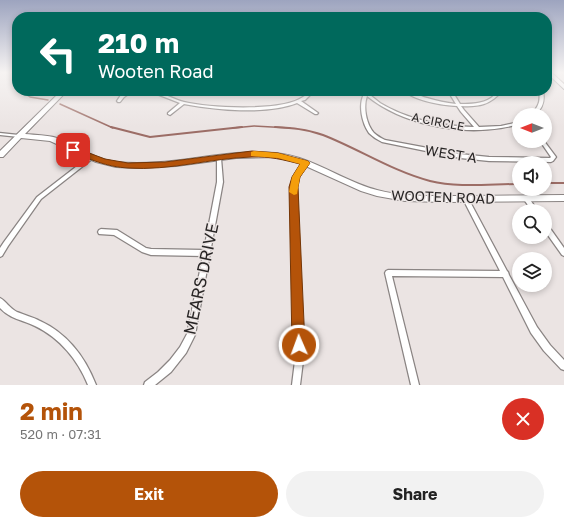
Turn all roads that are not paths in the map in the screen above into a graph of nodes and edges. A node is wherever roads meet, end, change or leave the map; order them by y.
1 (59, 96) edge
2 (122, 96) edge
3 (164, 96) edge
4 (308, 96) edge
5 (364, 96) edge
6 (371, 96) edge
7 (417, 96) edge
8 (453, 96) edge
9 (496, 96) edge
10 (542, 96) edge
11 (543, 99) junction
12 (549, 100) dead end
13 (119, 101) dead end
14 (299, 102) junction
15 (183, 103) junction
16 (458, 105) junction
17 (540, 108) edge
18 (316, 113) dead end
19 (170, 114) dead end
20 (512, 125) edge
21 (478, 129) junction
22 (0, 134) edge
23 (19, 136) junction
24 (547, 148) edge
25 (0, 154) edge
26 (90, 158) junction
27 (219, 158) junction
28 (305, 163) junction
29 (526, 198) junction
30 (564, 198) edge
31 (466, 199) junction
32 (530, 204) edge
33 (101, 232) dead end
34 (552, 236) edge
35 (207, 253) junction
36 (564, 253) edge
37 (0, 254) edge
38 (506, 274) junction
39 (0, 302) edge
40 (564, 366) edge
41 (92, 385) edge
42 (148, 385) edge
43 (296, 385) edge
44 (415, 385) edge

1 - 23 street
2 - 13 street
3 - 15 street
4 - 14 street
5 - 24 street, WEST A
6 - 21 street, A CIRCLE
7 - 16 street
8 - 16 street
9 - 16 street
10 - 11 street
11 - 12 street
11 - 17 street
14 - 15 street
14 - 18 street
15 - 19 street
16 - 21 street
20 - 21 street, A CIRCLE
22 - 23 street, WOOTEN ROAD
23 - 25 street
23 - 26 street, WOOTEN ROAD
26 - 27 street, WOOTEN ROAD
26 - 37 street
27 - 28 street, WOOTEN ROAD
27 - 35 street, MEARS DRIVE
28 - 31 street, WOOTEN ROAD
28 - 43 street
29 - 30 street, WOOTEN ROAD
29 - 31 street, WOOTEN ROAD
29 - 32 street
31 - 38 street
33 - 35 street
34 - 36 street
35 - 42 street, MEARS DRIVE
38 - 40 street
38 - 44 street
39 - 41 street

